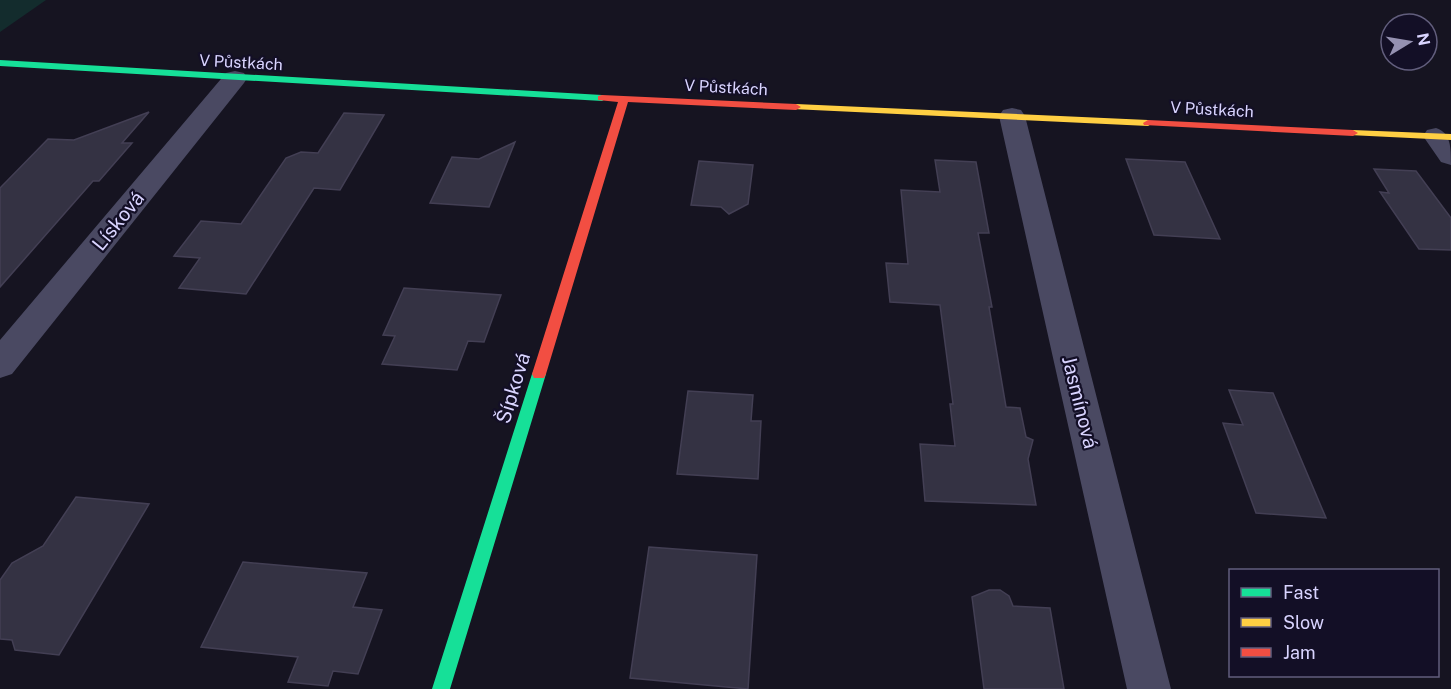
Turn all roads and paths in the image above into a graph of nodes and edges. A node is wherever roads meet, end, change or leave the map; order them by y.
1 (0, 63) edge
2 (236, 78) junction
3 (624, 99) junction
4 (1012, 116) junction
5 (1446, 143) edge
6 (0, 364) edge
7 (441, 689) edge
8 (1149, 689) edge

1 - 2 street, V Půstkách
2 - 3 street, V Půstkách
2 - 6 street, Lísková
3 - 4 street, V Půstkách
3 - 7 street, Šípková
4 - 5 street, V Půstkách
4 - 8 street, Jasmínová

